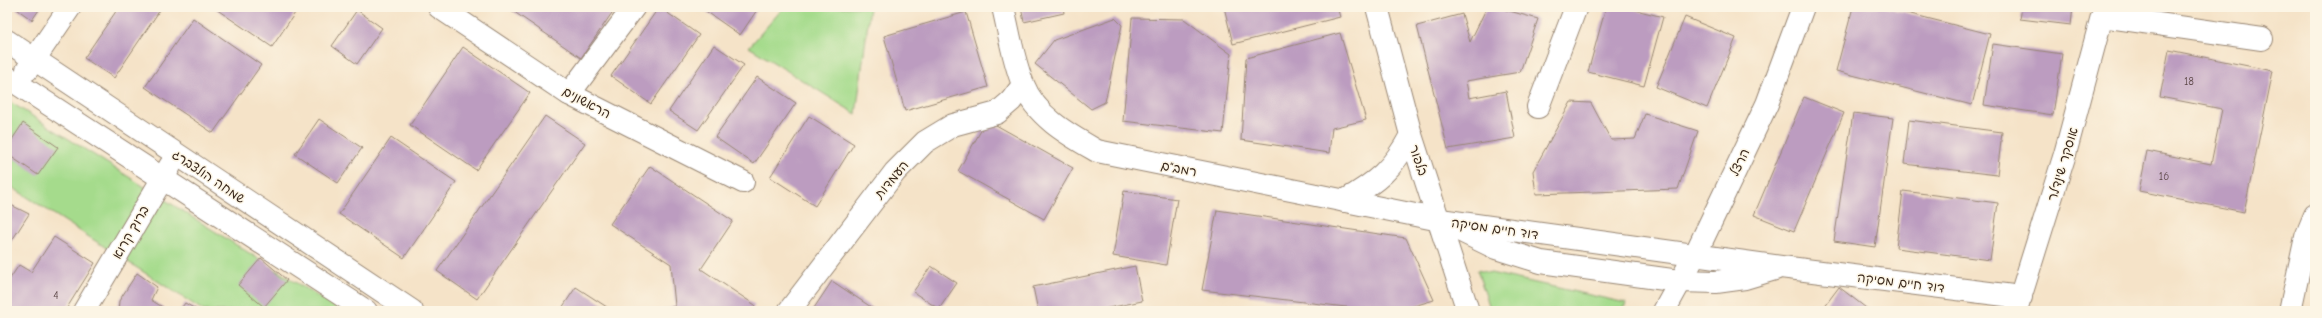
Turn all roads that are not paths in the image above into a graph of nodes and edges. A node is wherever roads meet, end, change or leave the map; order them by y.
1 (70, 7) edge
2 (439, 7) edge
3 (634, 7) edge
4 (1003, 7) edge
5 (1377, 7) edge
6 (1576, 7) edge
7 (1803, 7) edge
8 (2102, 11) edge
9 (2262, 39) dead end
10 (7, 41) edge
11 (34, 58) junction
12 (13, 81) edge
13 (1023, 85) junction
14 (569, 94) junction
15 (1538, 107) dead end
16 (1411, 135) junction
17 (178, 155) junction
18 (162, 177) junction
19 (743, 182) dead end
20 (1344, 201) junction
21 (2315, 215) edge
22 (1440, 220) junction
23 (1695, 255) junction
24 (1781, 267) junction
25 (1679, 281) junction
26 (2018, 304) edge
27 (84, 311) edge
28 (366, 311) edge
29 (412, 311) edge
30 (789, 311) edge
31 (1468, 311) edge
32 (1664, 311) edge
33 (2290, 311) edge

1 - 11 street
2 - 14 street, הראשונים
3 - 14 street
4 - 13 street, רמב"ם
5 - 16 street, בלפור
6 - 15 street
7 - 23 street, הרצל
8 - 9 street, אוסקר שינדלר
8 - 26 street, אוסקר שינדלר
10 - 11 street, שמחה הולצברג
11 - 12 street
11 - 17 street, שמחה הולצברג
12 - 18 street, שמחה הולצברג
13 - 20 street, רמב"ם
13 - 30 street, העמדות
14 - 19 street, הראשונים
16 - 20 street
16 - 22 street, בלפור
17 - 18 street, ברוך קרוא
17 - 29 street, שמחה הולצברג
18 - 27 street, ברוך קרוא
18 - 28 street, שמחה הולצברג
20 - 22 street, רמב"ם
21 - 33 street
22 - 23 street, דוד חיים מסיקה
22 - 25 street, דוד חיים מסיקה
22 - 31 street, בלפור
23 - 24 street, דוד חיים מסיקה
23 - 25 street, הרצל
24 - 25 street, דוד חיים מסיקה
24 - 26 street, דוד חיים מסיקה
25 - 32 street, הרצל

